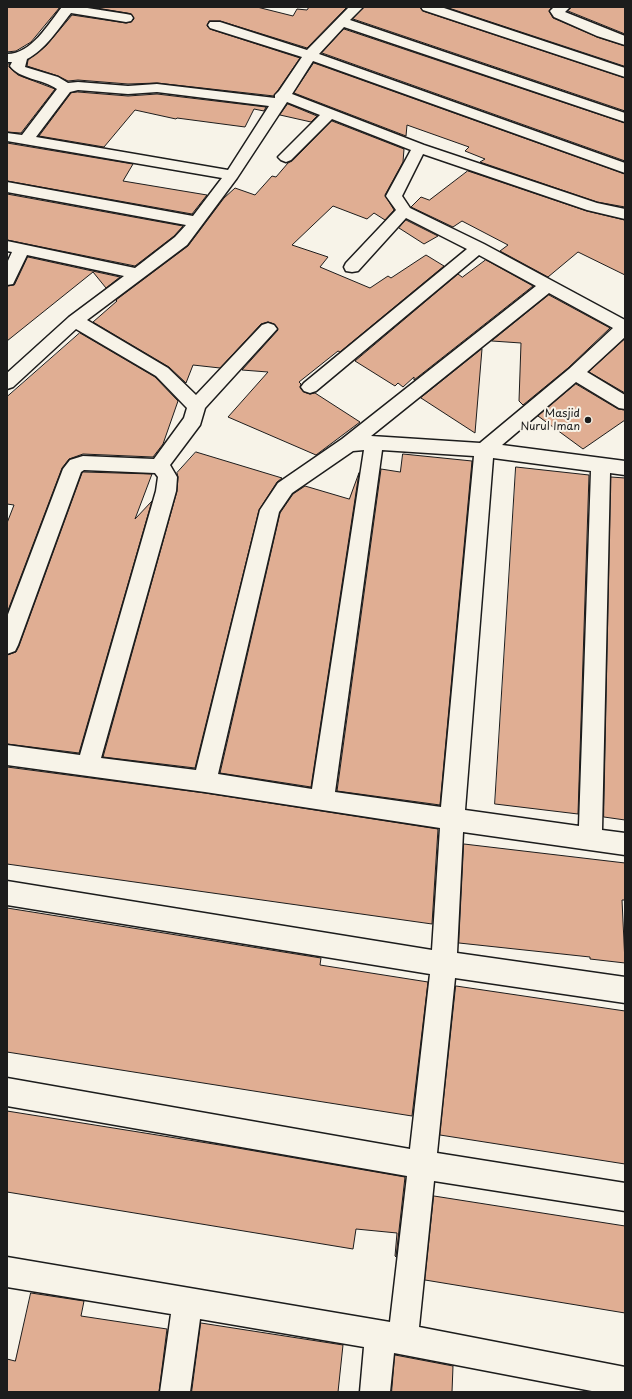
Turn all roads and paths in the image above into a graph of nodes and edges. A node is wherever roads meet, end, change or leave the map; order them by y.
1 (356, 7) edge
2 (428, 7) edge
3 (563, 7) edge
4 (69, 8) edge
5 (126, 18) dead end
6 (342, 22) junction
7 (215, 25) dead end
8 (625, 41) edge
9 (310, 55) junction
10 (21, 56) junction
11 (7, 58) edge
12 (625, 73) edge
13 (66, 88) junction
14 (280, 99) junction
15 (330, 112) junction
16 (625, 118) edge
17 (7, 137) edge
18 (26, 140) junction
19 (420, 148) junction
20 (286, 156) dead end
21 (625, 168) edge
22 (232, 175) junction
23 (7, 187) edge
24 (404, 211) junction
25 (625, 214) edge
26 (197, 222) junction
27 (14, 247) edge
28 (478, 248) junction
29 (352, 268) dead end
30 (139, 274) junction
31 (7, 280) edge
32 (548, 286) junction
33 (75, 321) junction
34 (625, 327) edge
35 (268, 328) dead end
36 (575, 373) junction
37 (7, 383) edge
38 (310, 387) dead end
39 (625, 403) edge
40 (196, 406) junction
41 (374, 443) junction
42 (349, 444) junction
43 (484, 450) junction
44 (601, 465) junction
45 (159, 466) junction
46 (625, 468) edge
47 (7, 645) edge
48 (7, 755) edge
49 (88, 765) junction
50 (206, 782) junction
51 (322, 801) junction
52 (452, 820) junction
53 (590, 839) junction
54 (625, 844) edge
55 (7, 893) edge
56 (444, 964) junction
57 (625, 990) edge
58 (7, 1092) edge
59 (422, 1165) junction
60 (625, 1197) edge
61 (7, 1272) edge
62 (187, 1302) junction
63 (391, 1337) junction
64 (625, 1382) edge
65 (589, 1384) edge
66 (175, 1392) edge
67 (375, 1392) edge

1 - 6 street
2 - 12 street
3 - 8 street
4 - 5 street
4 - 10 street
6 - 9 street
6 - 16 street
7 - 9 street
9 - 14 street
9 - 21 street
10 - 11 street
10 - 13 street
13 - 14 street
13 - 18 street
14 - 15 street
14 - 22 street
15 - 19 street
15 - 20 street
17 - 18 street
18 - 22 street
19 - 24 street
19 - 25 street
22 - 26 street
23 - 26 street
24 - 28 street
24 - 29 street
26 - 30 street
27 - 30 street
27 - 31 street
28 - 32 street
28 - 38 street
30 - 33 street
32 - 34 street
32 - 42 street
33 - 37 street
33 - 40 street
34 - 36 street
35 - 40 street
36 - 39 street
36 - 43 street
40 - 45 street
41 - 42 street
41 - 43 street
41 - 51 street
42 - 50 street
43 - 44 street
43 - 52 street
44 - 46 street
44 - 53 street
45 - 47 street
45 - 49 street
48 - 49 street
49 - 50 street
50 - 51 street
51 - 52 street
52 - 53 street
52 - 56 street
53 - 54 street
55 - 56 street
56 - 57 street
56 - 59 street
58 - 59 street
59 - 60 street
59 - 63 street
61 - 62 street
62 - 63 street
62 - 66 street
63 - 65 street
63 - 67 street
64 - 65 street

